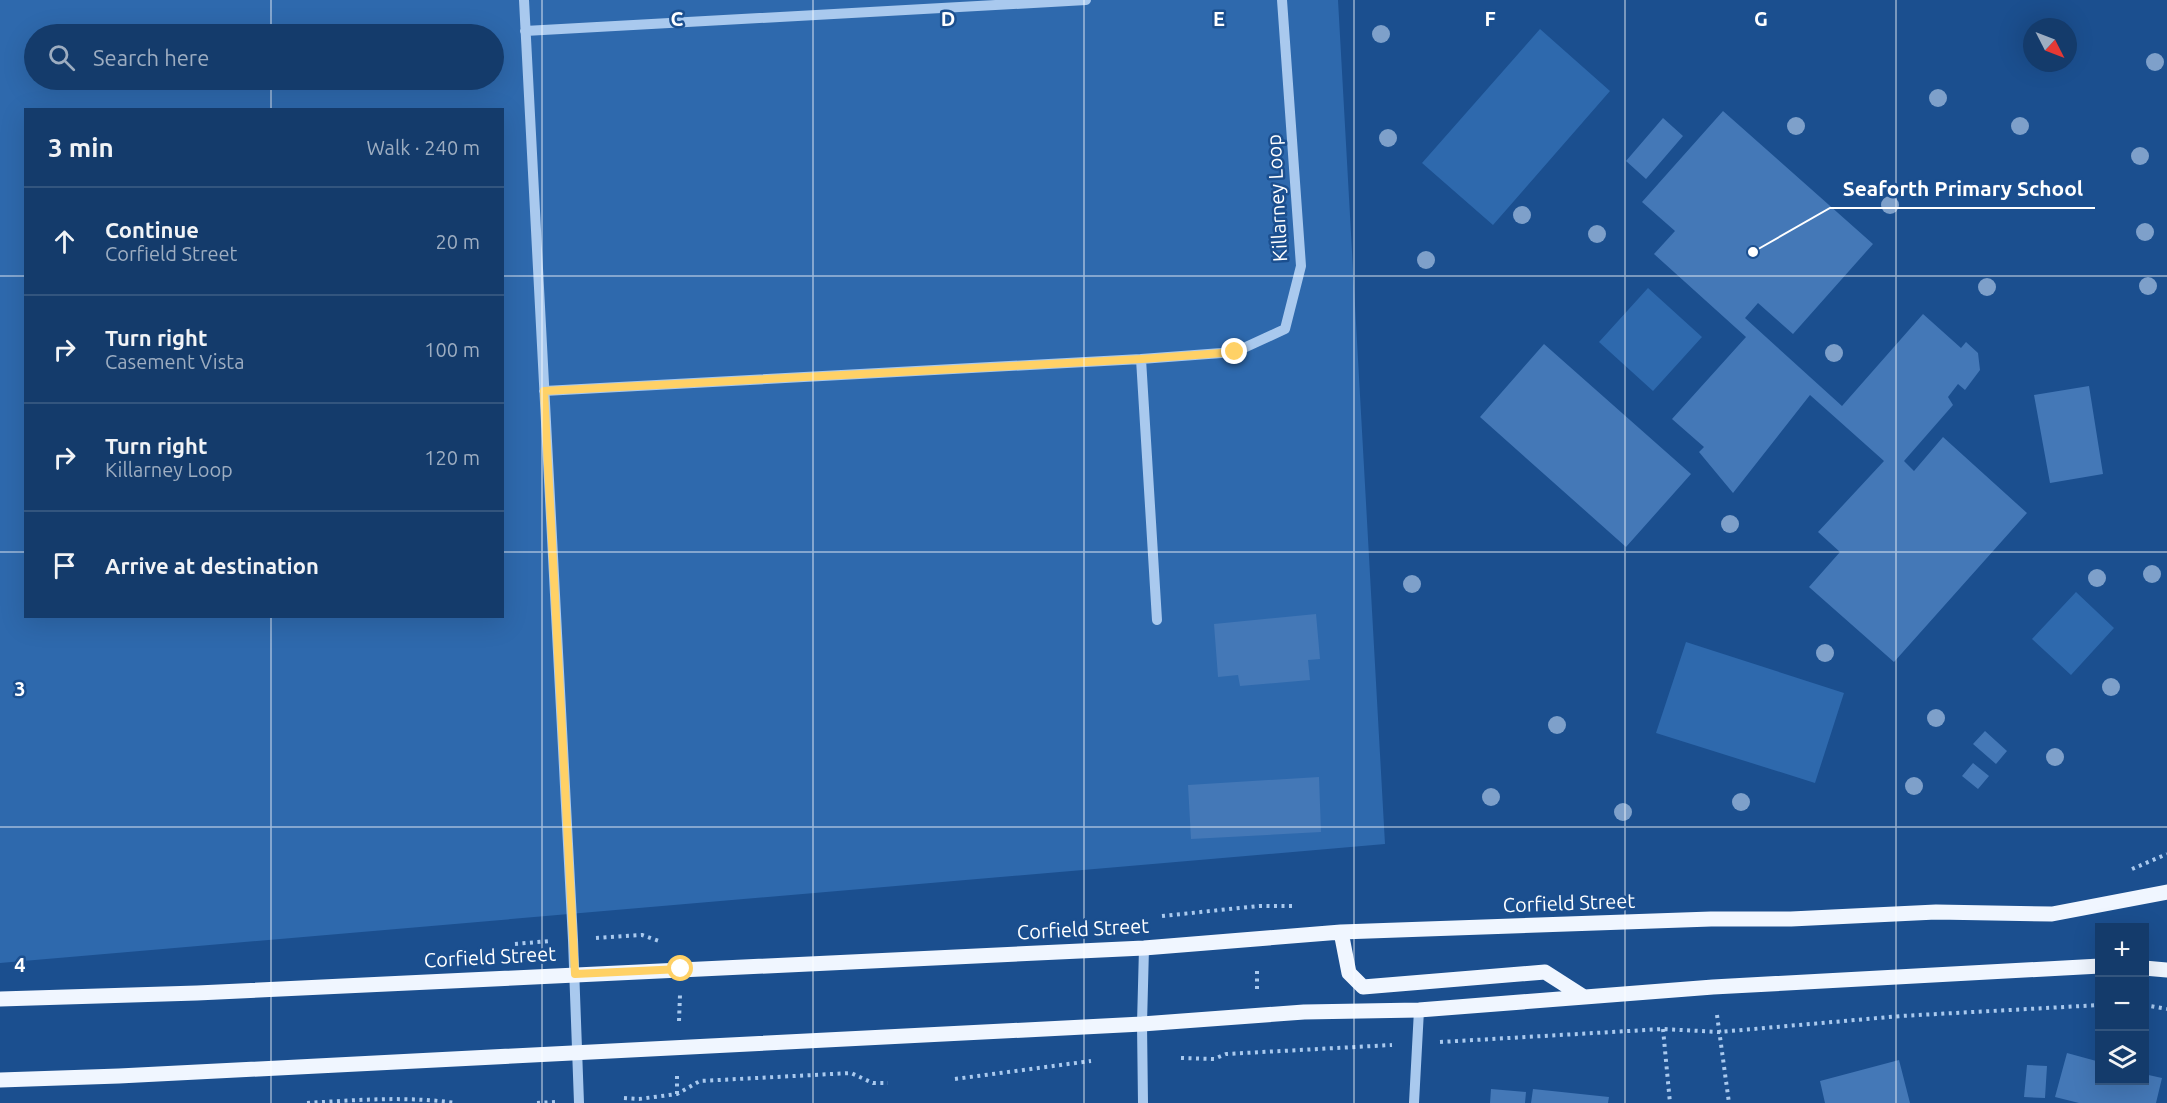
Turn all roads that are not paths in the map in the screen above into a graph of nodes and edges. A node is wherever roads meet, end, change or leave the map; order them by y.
1 (524, 0) edge
2 (1086, 0) edge
3 (1282, 0) edge
4 (525, 32) junction
5 (1142, 359) junction
6 (544, 391) junction
7 (1157, 620) dead end
8 (2167, 892) edge
9 (1341, 932) junction
10 (1144, 948) junction
11 (2095, 966) edge
12 (2149, 968) edge
13 (2167, 970) edge
14 (575, 974) junction
15 (1584, 997) junction
16 (0, 999) edge
17 (1419, 1010) junction
18 (1142, 1024) junction
19 (577, 1052) junction
20 (0, 1080) edge
21 (579, 1103) edge
22 (1143, 1103) edge
23 (1414, 1103) edge

1 - 4 street
2 - 4 street
3 - 5 street, Killarney Loop
4 - 6 street
5 - 6 street, Killarney Loop
5 - 7 street
6 - 14 street
8 - 9 main road, Corfield Street
9 - 10 main road, Corfield Street
9 - 15 main road
10 - 14 main road, Corfield Street
10 - 18 street
11 - 15 main road
12 - 13 main road
14 - 16 main road, Corfield Street
14 - 19 street
15 - 17 main road
17 - 18 main road
17 - 23 street
18 - 19 main road
18 - 22 street
19 - 20 main road
19 - 21 street

